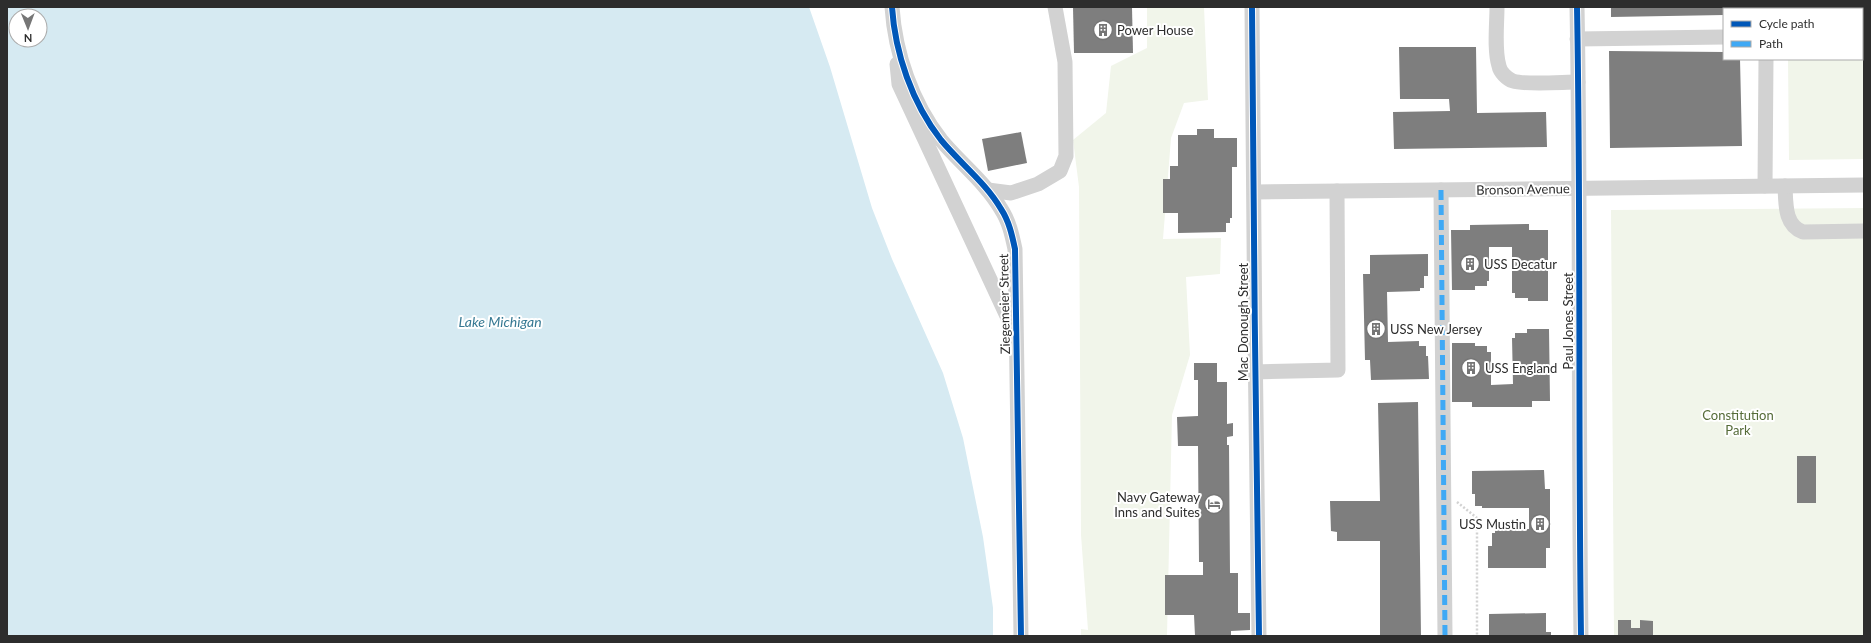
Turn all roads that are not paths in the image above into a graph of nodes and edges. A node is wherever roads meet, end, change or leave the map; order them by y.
1 (892, 7) edge
2 (1055, 7) edge
3 (1252, 7) edge
4 (1497, 7) edge
5 (1577, 7) edge
6 (1723, 37) edge
7 (896, 38) junction
8 (1577, 39) junction
9 (1766, 60) edge
10 (1578, 82) junction
11 (1864, 185) edge
12 (1766, 186) junction
13 (1785, 186) junction
14 (1580, 188) junction
15 (988, 190) junction
16 (1441, 190) junction
17 (1337, 191) junction
18 (1255, 192) junction
19 (1864, 231) edge
20 (1016, 335) junction
21 (1254, 372) junction
22 (1021, 636) edge
23 (1259, 636) edge
24 (1445, 636) edge
25 (1581, 636) edge

1 - 7 street, Ziegemeier Street
2 - 15 street
3 - 18 street, Mac Donough Street
4 - 10 street
5 - 8 street, Paul Jones Street
6 - 8 street
7 - 15 street, Ziegemeier Street
7 - 20 street
8 - 10 street, Paul Jones Street
9 - 12 street
10 - 14 street, Paul Jones Street
11 - 13 street, Bronson Avenue
12 - 13 street, Bronson Avenue
12 - 14 street, Bronson Avenue
13 - 19 street
14 - 16 street, Bronson Avenue
14 - 25 street, Paul Jones Street
15 - 20 street, Ziegemeier Street
16 - 17 street, Bronson Avenue
16 - 24 street
17 - 18 street, Bronson Avenue
17 - 21 street
18 - 21 street, Mac Donough Street
20 - 22 street, Ziegemeier Street
21 - 23 street, Mac Donough Street

